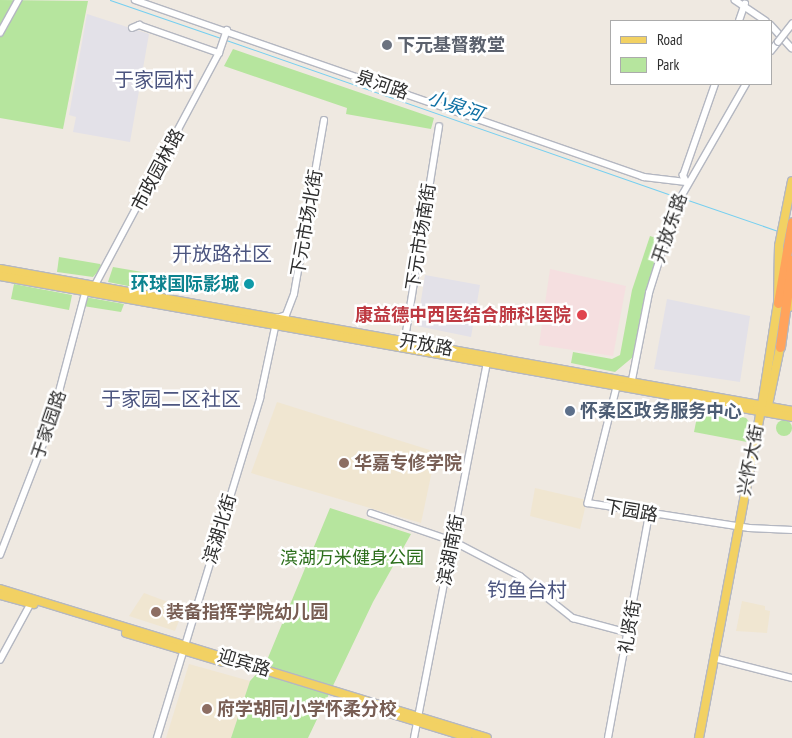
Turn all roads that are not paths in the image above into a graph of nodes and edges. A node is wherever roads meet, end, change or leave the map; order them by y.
1 (18, 0) edge
2 (136, 0) edge
3 (735, 0) edge
4 (746, 4) junction
5 (739, 20) edge
6 (765, 20) edge
7 (792, 24) edge
8 (772, 26) edge
9 (132, 28) dead end
10 (0, 32) edge
11 (226, 32) junction
12 (792, 48) edge
13 (772, 50) edge
14 (219, 52) junction
15 (715, 85) edge
16 (745, 85) edge
17 (324, 121) dead end
18 (438, 127) dead end
19 (792, 181) edge
20 (685, 185) junction
21 (792, 222) edge
22 (792, 260) edge
23 (0, 269) edge
24 (0, 276) edge
25 (96, 287) junction
26 (82, 291) junction
27 (792, 294) edge
28 (778, 303) junction
29 (276, 321) junction
30 (404, 344) junction
31 (780, 347) junction
32 (487, 362) junction
33 (619, 382) junction
34 (632, 384) junction
35 (764, 409) junction
36 (792, 411) edge
37 (792, 417) edge
38 (371, 514) dead end
39 (649, 515) junction
40 (740, 527) junction
41 (792, 530) edge
42 (453, 541) junction
43 (0, 555) edge
44 (0, 589) edge
45 (0, 595) edge
46 (31, 603) junction
47 (629, 633) junction
48 (184, 647) junction
49 (0, 660) edge
50 (716, 660) junction
51 (792, 678) edge
52 (418, 719) junction
53 (157, 738) edge
54 (414, 738) edge
55 (471, 738) edge
56 (487, 738) edge
57 (608, 738) edge
58 (699, 738) edge
59 (704, 738) edge

1 - 10 street
2 - 11 street, 泉河路
3 - 4 street
4 - 5 street
4 - 6 street
7 - 13 street, bridge
8 - 12 street
9 - 14 street
11 - 14 street, 市政园林路
11 - 20 street, 泉河路
14 - 25 street, 市政园林路
15 - 20 street
16 - 20 street, 开放东路
17 - 29 street, 下元市场北街
18 - 30 street, 下元市场南街
19 - 28 main road, 兴怀大街
20 - 34 street, 开放东路
21 - 28 highway
22 - 31 highway
23 - 25 main road, 开放路
24 - 26 main road, 开放路
25 - 26 street
25 - 29 main road, 开放路
26 - 29 main road, 开放路
26 - 43 street, 于家园路
27 - 31 main road, 兴怀大街
28 - 35 main road, 兴怀大街
29 - 30 main road, 开放路
29 - 48 street, 滨湖北街
30 - 32 main road, 开放路
30 - 33 main road, 开放路
31 - 35 main road, 兴怀大街
32 - 33 main road, 开放路
32 - 42 street, 滨湖南街
33 - 34 main road, 开放路
33 - 39 street, 下园路
34 - 35 main road, 开放路
35 - 36 main road, 开放路
35 - 37 main road, 开放路
35 - 40 main road, 兴怀大街
38 - 42 street
39 - 40 street, 下园路
39 - 47 street, 礼贤街
40 - 41 street, 下园路
40 - 50 main road, 兴怀大街
42 - 47 street
42 - 52 street, 滨湖南街
44 - 48 main road, 迎宾路
45 - 46 main road, 迎宾路
46 - 48 main road, 迎宾路
46 - 49 street
47 - 57 street, 礼贤街
48 - 52 main road, 迎宾路
48 - 53 street, 滨湖北街
50 - 51 street
50 - 58 main road, 兴怀大街
50 - 59 main road, 兴怀大街
52 - 54 street, 滨湖南街
52 - 55 main road, 迎宾路
52 - 56 main road, 迎宾路

